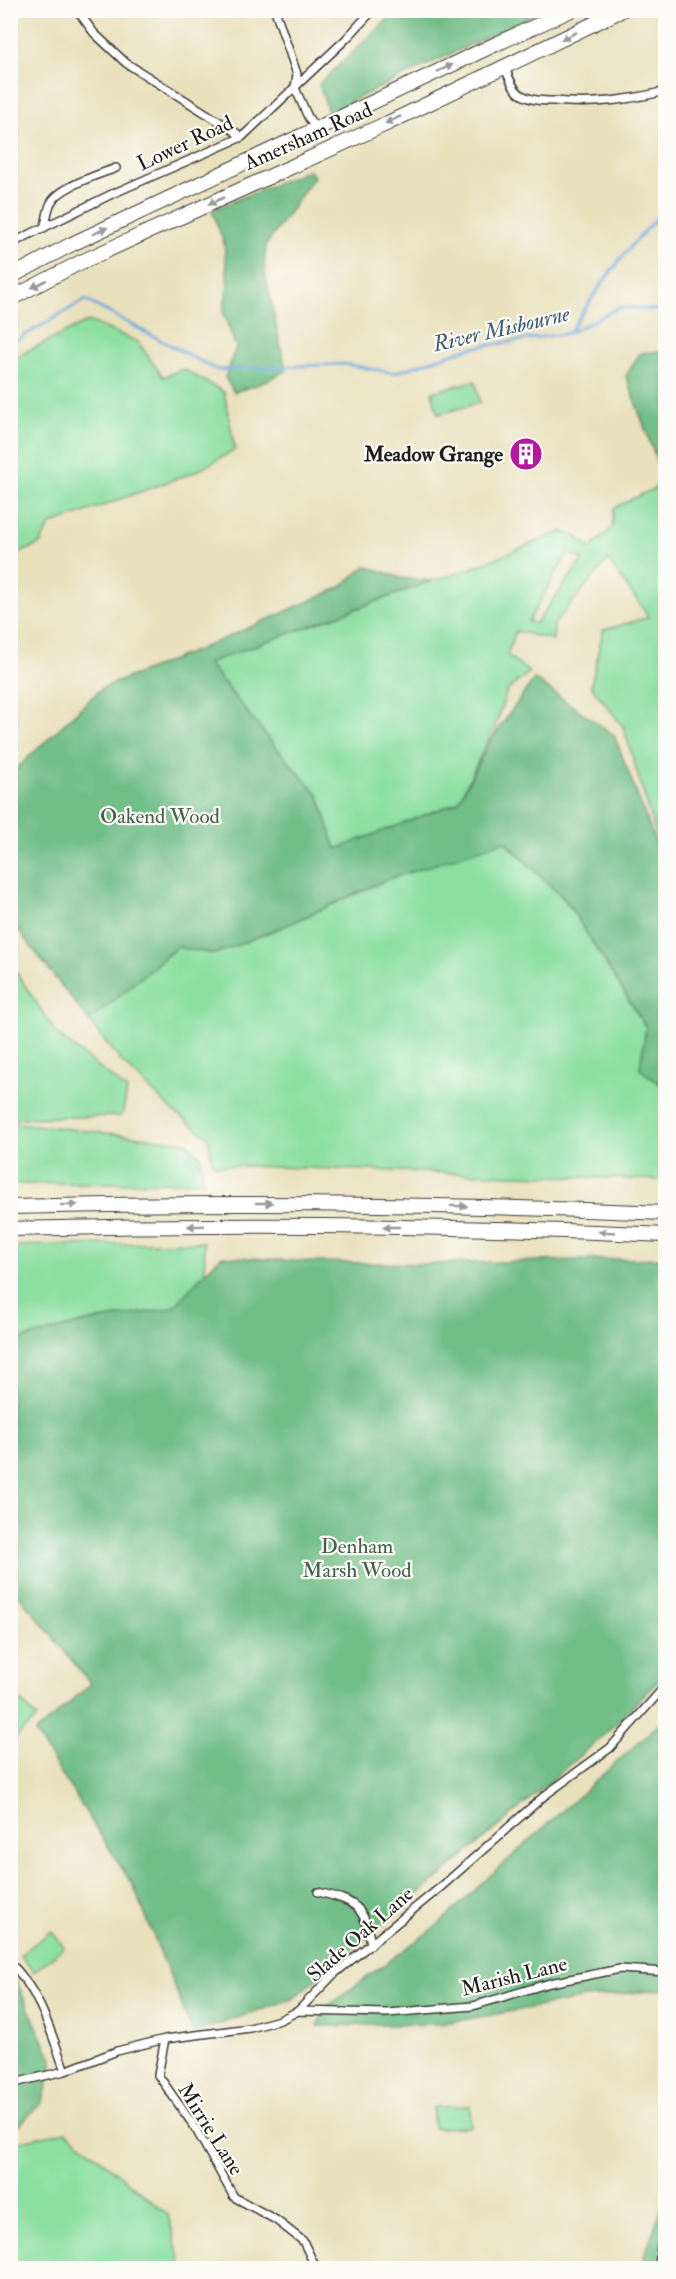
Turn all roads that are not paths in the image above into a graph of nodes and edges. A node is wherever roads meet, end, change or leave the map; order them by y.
1 (77, 10) edge
2 (275, 10) edge
3 (373, 10) edge
4 (571, 10) edge
5 (622, 10) edge
6 (505, 68) junction
7 (295, 88) junction
8 (666, 91) edge
9 (316, 129) junction
10 (242, 137) junction
11 (116, 168) dead end
12 (44, 228) junction
13 (10, 244) edge
14 (10, 277) edge
15 (10, 298) edge
16 (10, 1207) edge
17 (666, 1213) edge
18 (10, 1229) edge
19 (666, 1235) edge
20 (666, 1685) edge
21 (318, 1892) dead end
22 (371, 1945) junction
23 (10, 1963) edge
24 (666, 1972) edge
25 (298, 2011) junction
26 (165, 2039) junction
27 (65, 2071) junction
28 (10, 2084) edge
29 (666, 2234) edge
30 (316, 2268) edge
31 (659, 2268) edge

1 - 10 street
2 - 7 street
3 - 7 street, Lower Road
9 -> 4 highway
5 -> 6 highway, Amersham Road
6 - 8 street
6 -> 15 highway, Amersham Road
7 - 9 street
7 - 10 street, Lower Road
14 -> 9 highway
10 - 12 street, Lower Road
11 - 12 street
12 - 13 street, Lower Road
16 -> 17 highway
19 -> 18 highway
20 - 22 street, Slade Oak Lane
21 - 22 street
22 - 25 street, Slade Oak Lane
23 - 27 street
24 - 25 street, Marish Lane
25 - 26 street, Slade Oak Lane
26 - 27 street, Slade Oak Lane
26 - 30 street, Mirrie Lane
27 - 28 street, Slade Oak Lane
29 - 31 street

